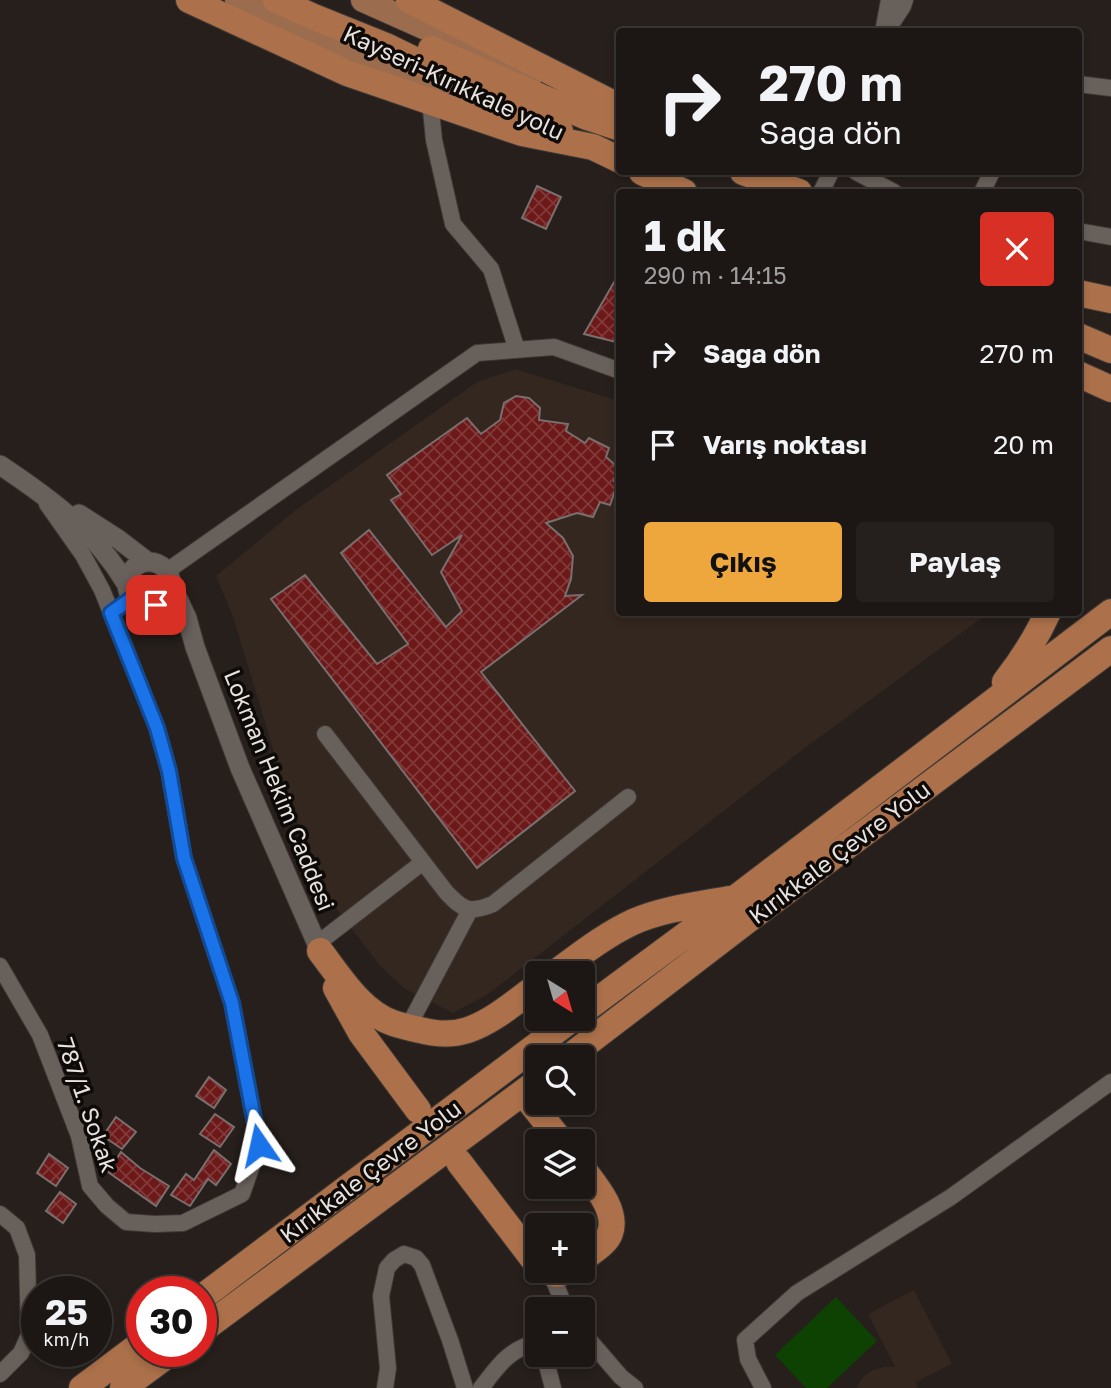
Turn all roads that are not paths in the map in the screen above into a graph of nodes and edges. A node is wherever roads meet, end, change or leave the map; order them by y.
1 (189, 0) edge
2 (276, 0) edge
3 (317, 0) edge
4 (363, 0) edge
5 (409, 0) edge
6 (889, 0) edge
7 (905, 0) edge
8 (242, 2) edge
9 (886, 28) edge
10 (888, 28) edge
11 (1082, 84) edge
12 (1111, 88) edge
13 (430, 101) junction
14 (616, 106) edge
15 (616, 107) edge
16 (616, 127) edge
17 (593, 147) junction
18 (616, 158) edge
19 (648, 175) edge
20 (740, 175) edge
21 (751, 175) edge
22 (862, 175) edge
23 (678, 189) edge
24 (770, 189) edge
25 (791, 189) edge
26 (888, 189) edge
27 (1082, 232) edge
28 (1111, 237) edge
29 (1082, 294) edge
30 (1111, 300) edge
31 (1082, 338) edge
32 (517, 350) junction
33 (1111, 350) edge
34 (616, 370) edge
35 (1082, 376) edge
36 (1111, 389) edge
37 (0, 465) edge
38 (37, 489) junction
39 (53, 501) junction
40 (148, 562) junction
41 (169, 578) junction
42 (130, 592) junction
43 (156, 605) junction
44 (1111, 612) edge
45 (111, 613) junction
46 (1046, 616) edge
47 (195, 647) junction
48 (1111, 649) edge
49 (985, 709) junction
50 (325, 734) dead end
51 (628, 797) dead end
52 (423, 862) junction
53 (737, 897) junction
54 (470, 910) junction
55 (318, 948) junction
56 (572, 961) edge
57 (0, 966) edge
58 (525, 995) edge
59 (595, 1002) edge
60 (408, 1027) junction
61 (556, 1031) edge
62 (585, 1045) edge
63 (389, 1071) junction
64 (1111, 1082) edge
65 (525, 1091) edge
66 (418, 1110) dead end
67 (460, 1162) dead end
68 (595, 1184) edge
69 (0, 1214) edge
70 (525, 1240) edge
71 (595, 1249) edge
72 (217, 1286) edge
73 (217, 1319) edge
74 (525, 1345) edge
75 (595, 1347) edge
76 (126, 1355) edge
77 (151, 1367) edge
78 (547, 1367) edge
79 (0, 1374) edge
80 (82, 1388) edge
81 (123, 1388) edge
82 (385, 1388) edge
83 (465, 1388) edge
84 (481, 1388) edge
85 (552, 1388) edge
86 (635, 1388) edge
87 (763, 1388) edge

1 - 13 highway
2 - 17 highway, Kayseri-Kırıkkale yolu
3 - 16 highway, Kayseri-Kırıkkale yolu
4 - 15 main road
5 - 14 highway
6 - 9 street
7 - 10 street
8 - 17 main road
11 - 12 street
13 - 17 highway
13 - 32 street
17 - 18 highway
19 - 23 highway
20 - 24 highway
21 - 25 highway
22 - 26 street
27 - 28 street
29 - 30 highway
31 - 33 highway
32 - 34 street
32 - 41 street
35 - 36 highway
37 - 38 street
38 - 39 street
38 - 45 street, 787/1. Sokak
39 - 40 street
39 - 42 street
40 - 41 street
40 - 42 street
41 - 43 street
41 - 47 street
42 - 43 street
42 - 45 street
43 - 47 street
44 - 49 highway, Kırıkkale Çevre Yolu
45 - 57 street, 787/1. Sokak
46 - 49 highway
47 - 55 street, Lokman Hekim Caddesi
48 - 62 highway, Kırıkkale Çevre Yolu
49 - 53 highway, Kırıkkale Çevre Yolu
50 - 52 street
51 - 54 street
52 - 54 street
52 - 55 street
53 - 56 highway
53 - 59 highway, Kırıkkale Çevre Yolu
54 - 60 street
55 - 60 highway
55 - 63 highway
58 - 60 highway
60 - 63 highway
61 - 72 highway, Kırıkkale Çevre Yolu
63 - 66 highway
64 - 87 street
65 - 73 highway, Kırıkkale Çevre Yolu
67 - 70 highway
68 - 71 highway
69 - 79 street
74 - 84 street
75 - 86 street
76 - 80 highway
77 - 81 highway
78 - 85 street
82 - 83 street

